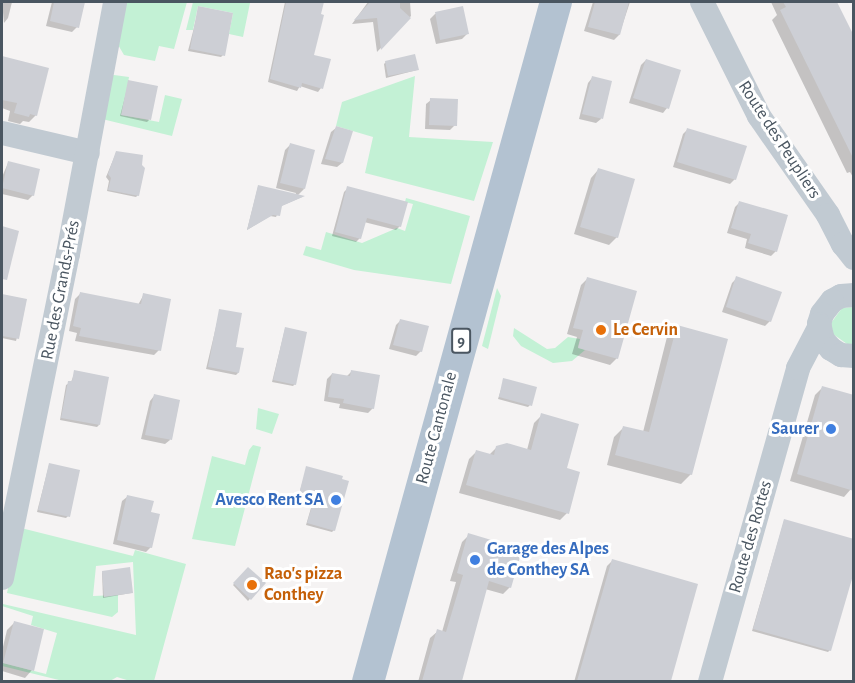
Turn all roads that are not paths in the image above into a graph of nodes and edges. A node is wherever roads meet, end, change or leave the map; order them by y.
1 (115, 2) edge
2 (556, 2) edge
3 (702, 2) edge
4 (2, 133) edge
5 (88, 153) junction
6 (848, 251) edge
7 (844, 297) edge
8 (819, 326) junction
9 (848, 356) edge
10 (793, 392) junction
11 (2, 578) edge
12 (368, 681) edge
13 (710, 681) edge

1 - 5 street, Rue des Grands-Prés
2 - 12 main road, Route Cantonale / 9
3 - 6 street, Route des Peupliers
4 - 5 street
5 - 11 street, Rue des Grands-Prés
6 - 7 street, Route des Peupliers
7 - 8 street, Route des Peupliers
8 - 9 street
8 - 10 street, Route des Rottes
9 - 10 street, Route des Rottes
10 - 13 street, Route des Rottes

